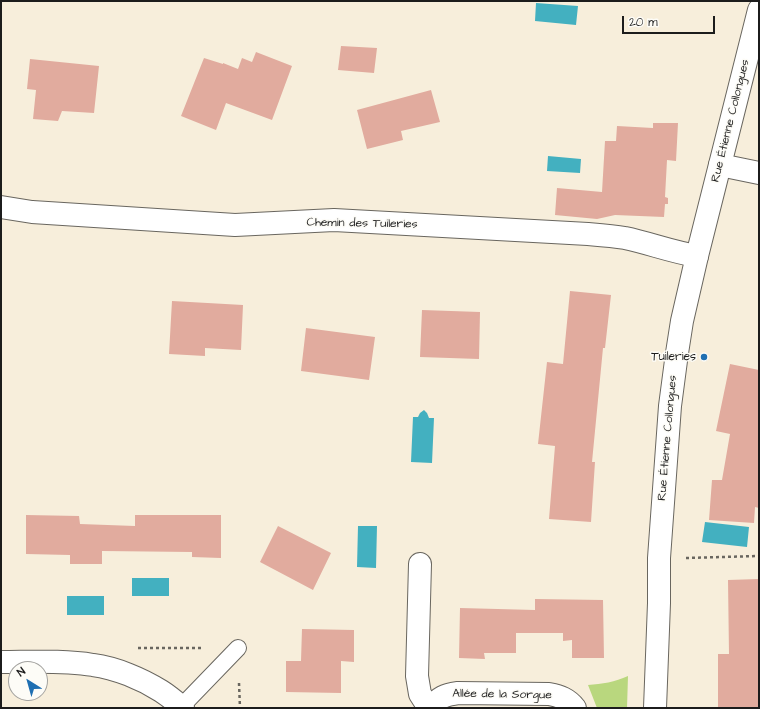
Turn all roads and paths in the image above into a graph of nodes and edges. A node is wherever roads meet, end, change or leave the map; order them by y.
1 (759, 10) edge
2 (720, 165) junction
3 (759, 173) edge
4 (1, 207) edge
5 (697, 256) junction
6 (759, 556) edge
7 (659, 558) junction
8 (420, 564) dead end
9 (138, 648) dead end
10 (238, 648) junction
11 (1, 662) edge
12 (182, 707) edge
13 (240, 708) edge
14 (430, 708) edge
15 (575, 708) edge
16 (656, 708) edge

1 - 2 street, Rue Étienne Collongues
2 - 3 street
2 - 5 street, Rue Étienne Collongues
4 - 5 street, Chemin des Tuileries
5 - 7 street, Rue Étienne Collongues
6 - 7 path
7 - 16 street, Rue Étienne Collongues
8 - 14 street, Allée de la Sorgue
9 - 10 path
10 - 12 lane
10 - 13 path
11 - 12 street
14 - 15 street, Allée de la Sorgue

